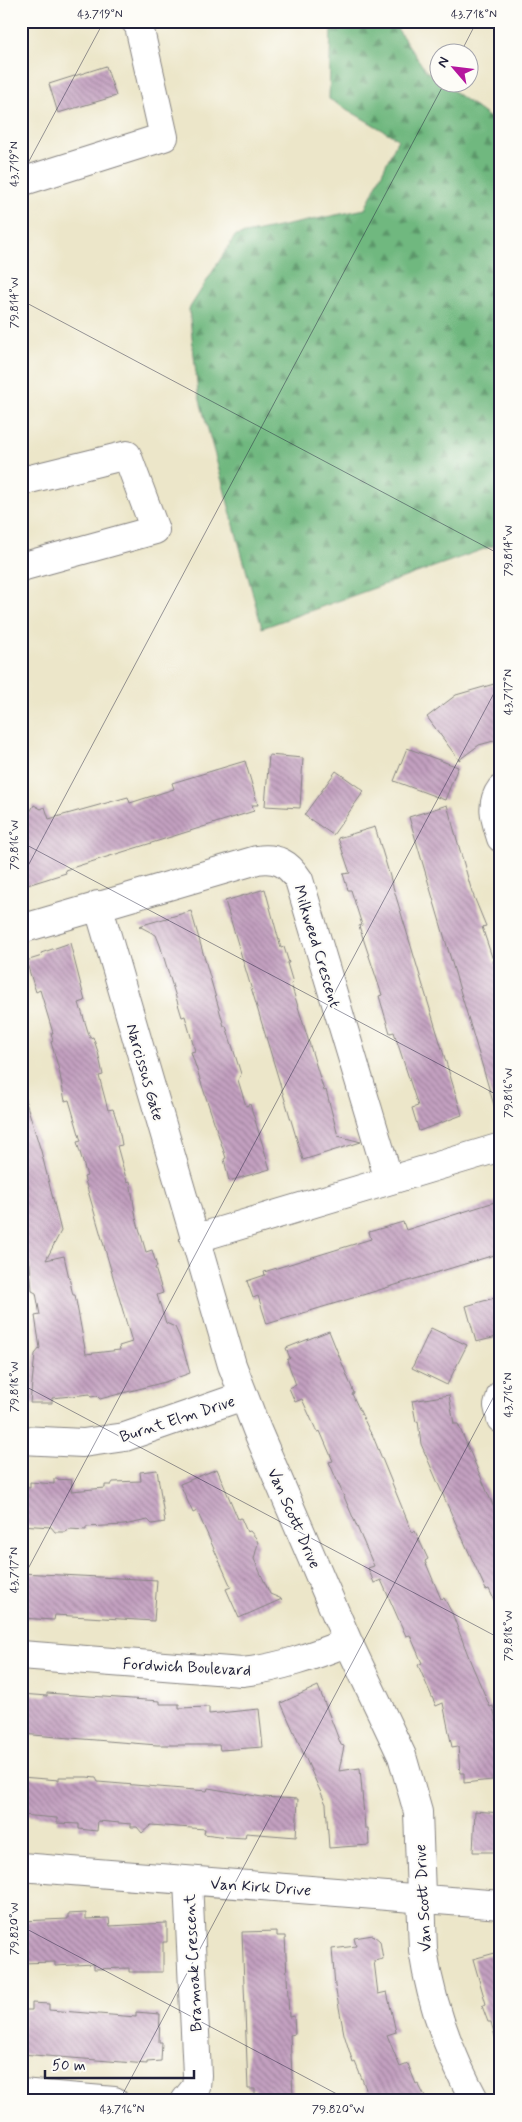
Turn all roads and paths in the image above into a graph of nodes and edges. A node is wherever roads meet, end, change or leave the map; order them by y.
1 (135, 21) edge
2 (21, 182) edge
3 (21, 476) edge
4 (21, 567) edge
5 (501, 789) edge
6 (501, 838) edge
7 (98, 906) junction
8 (21, 929) edge
9 (501, 1147) edge
10 (389, 1180) junction
11 (194, 1239) junction
12 (501, 1394) edge
13 (243, 1396) junction
14 (501, 1419) edge
15 (21, 1440) edge
16 (348, 1642) junction
17 (21, 1655) edge
18 (21, 1867) edge
19 (188, 1881) junction
20 (421, 1898) junction
21 (501, 1905) edge
22 (21, 2093) edge
23 (114, 2101) edge
24 (185, 2101) edge
25 (475, 2101) edge

1 - 2 street
3 - 4 street
5 - 6 street
7 - 8 street, Milkweed Crescent
7 - 10 street, Milkweed Crescent
7 - 11 street, Narcissus Gate
9 - 10 street
10 - 11 street
11 - 13 street, Van Scott Drive
12 - 14 street
13 - 15 street, Burnt Elm Drive
13 - 16 street, Van Scott Drive
16 - 17 street, Fordwich Boulevard
16 - 20 street, Van Scott Drive
18 - 19 street, Van Kirk Drive
19 - 20 street, Van Kirk Drive
19 - 24 street, Bramoak Crescent
20 - 21 street, Van Kirk Drive
20 - 25 street, Van Scott Drive
22 - 23 street

